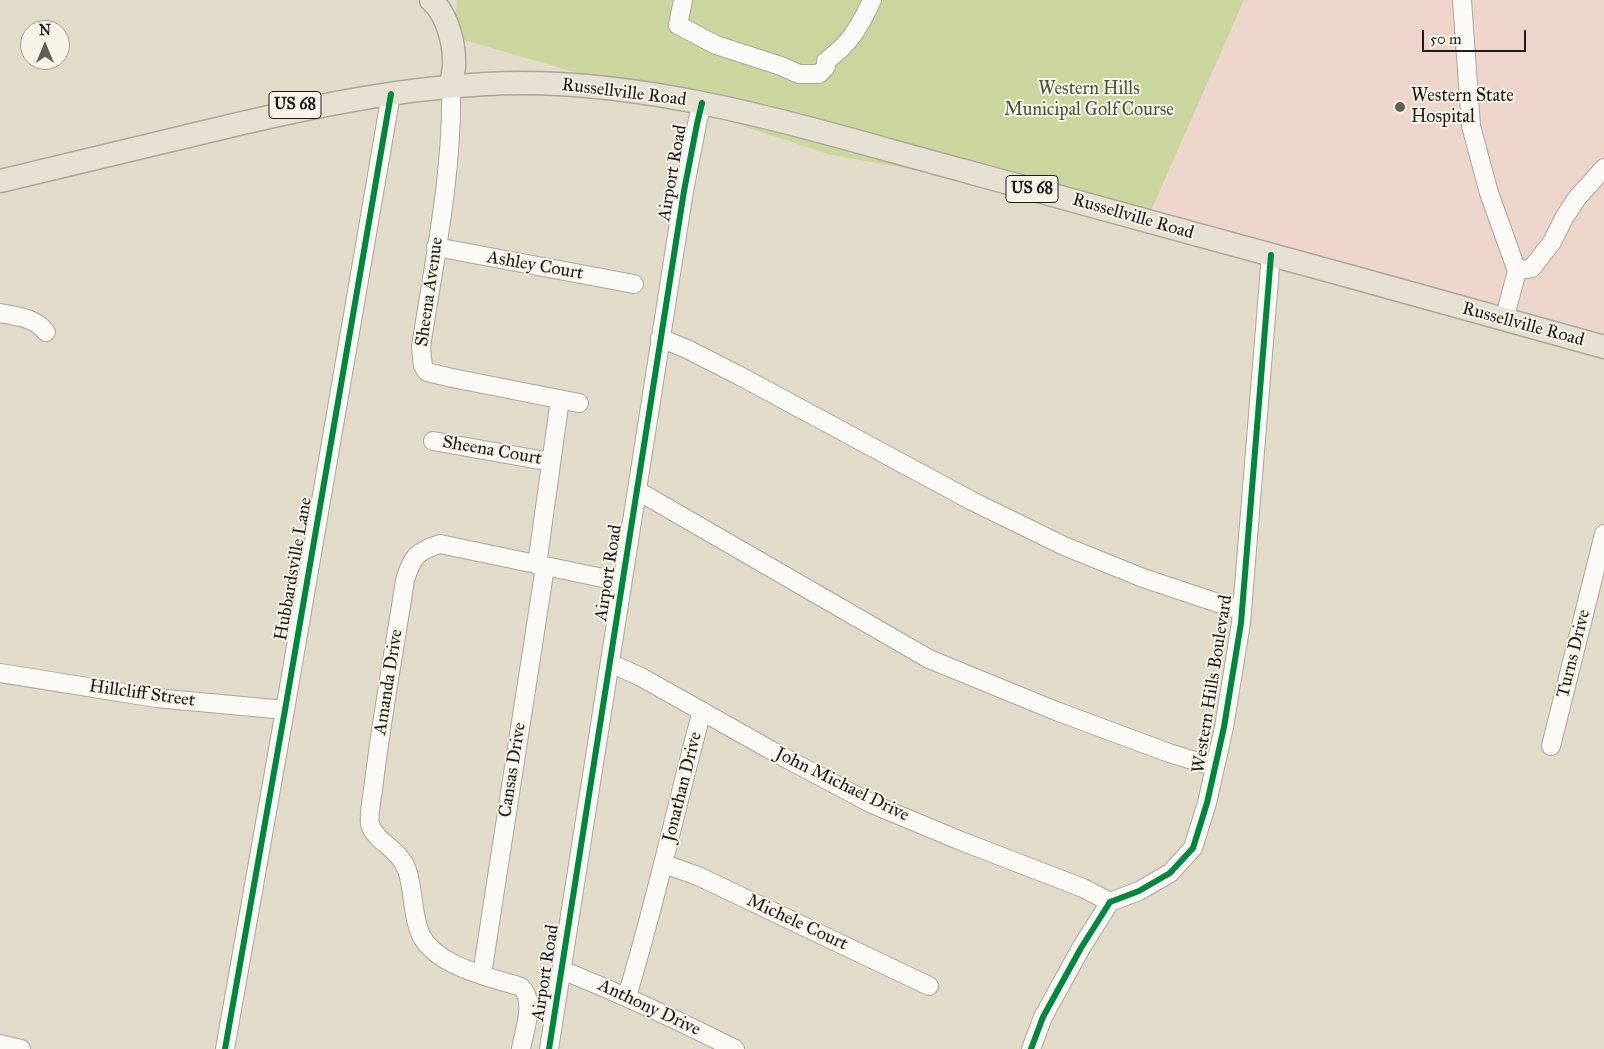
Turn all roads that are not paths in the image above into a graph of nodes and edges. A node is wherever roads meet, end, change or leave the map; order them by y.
1 (431, 0) edge
2 (683, 0) edge
3 (872, 0) edge
4 (1462, 0) edge
5 (451, 83) junction
6 (391, 94) junction
7 (702, 103) junction
8 (141, 146) junction
9 (1604, 168) edge
10 (0, 181) edge
11 (436, 247) junction
12 (1271, 255) junction
13 (1517, 271) junction
14 (634, 284) dead end
15 (0, 313) edge
16 (1505, 315) junction
17 (46, 332) dead end
18 (660, 338) junction
19 (1604, 341) edge
20 (1604, 347) edge
21 (560, 399) junction
22 (579, 403) dead end
23 (434, 441) dead end
24 (551, 462) junction
25 (638, 490) junction
26 (1604, 534) edge
27 (541, 566) junction
28 (622, 582) junction
29 (1242, 611) junction
30 (610, 663) junction
31 (0, 673) edge
32 (285, 710) junction
33 (702, 711) junction
34 (1551, 746) dead end
35 (1215, 767) junction
36 (664, 864) junction
37 (1110, 902) junction
38 (562, 970) junction
39 (482, 974) junction
40 (929, 986) dead end
41 (627, 996) junction
42 (0, 1044) edge
43 (21, 1049) edge
44 (225, 1049) edge
45 (521, 1049) edge
46 (549, 1049) edge
47 (735, 1049) edge
48 (1031, 1049) edge

1 - 5 main road
2 - 3 street
4 - 13 street
5 - 6 main road, US 68
5 - 7 main road, Russellville Road / US 68
5 - 8 main road, US 68
5 - 11 street, Sheena Avenue
5 - 16 main road, Russellville Road / US 68
6 - 8 main road, US 68
6 - 32 street, Hubbardsville Lane
7 - 12 main road, Russellville Road / US 68
7 - 18 street, Airport Road
8 - 10 main road, US 68
9 - 13 street
11 - 14 street, Ashley Court
11 - 21 street, Sheena Avenue
12 - 16 main road, Russellville Road / US 68
12 - 29 street, Western Hills Boulevard
13 - 16 street
15 - 17 street
16 - 19 main road, Russellville Road / US 68
16 - 20 main road, Russellville Road / US 68
18 - 25 street, Airport Road
18 - 29 street
21 - 22 street, Sheena Avenue
21 - 24 street, Cansas Drive
23 - 24 street, Sheena Court
24 - 27 street, Cansas Drive
25 - 28 street, Airport Road
25 - 35 street
26 - 34 street, Turns Drive
27 - 28 street, Amanda Drive
27 - 39 street, Cansas Drive
27 - 39 street, Amanda Drive
28 - 30 street, Airport Road
29 - 35 street, Western Hills Boulevard
30 - 33 street, John Michael Drive
30 - 38 street, Airport Road
31 - 32 street, Hillcliff Street
32 - 44 street, Hubbardsville Lane
33 - 36 street, Jonathan Drive
33 - 37 street, John Michael Drive
35 - 37 street, Western Hills Boulevard
36 - 40 street, Michele Court
36 - 41 street, Jonathan Drive
37 - 48 street
38 - 41 street, Anthony Drive
38 - 46 street, Airport Road
39 - 45 street, Amanda Drive
41 - 47 street, Anthony Drive
42 - 43 street

